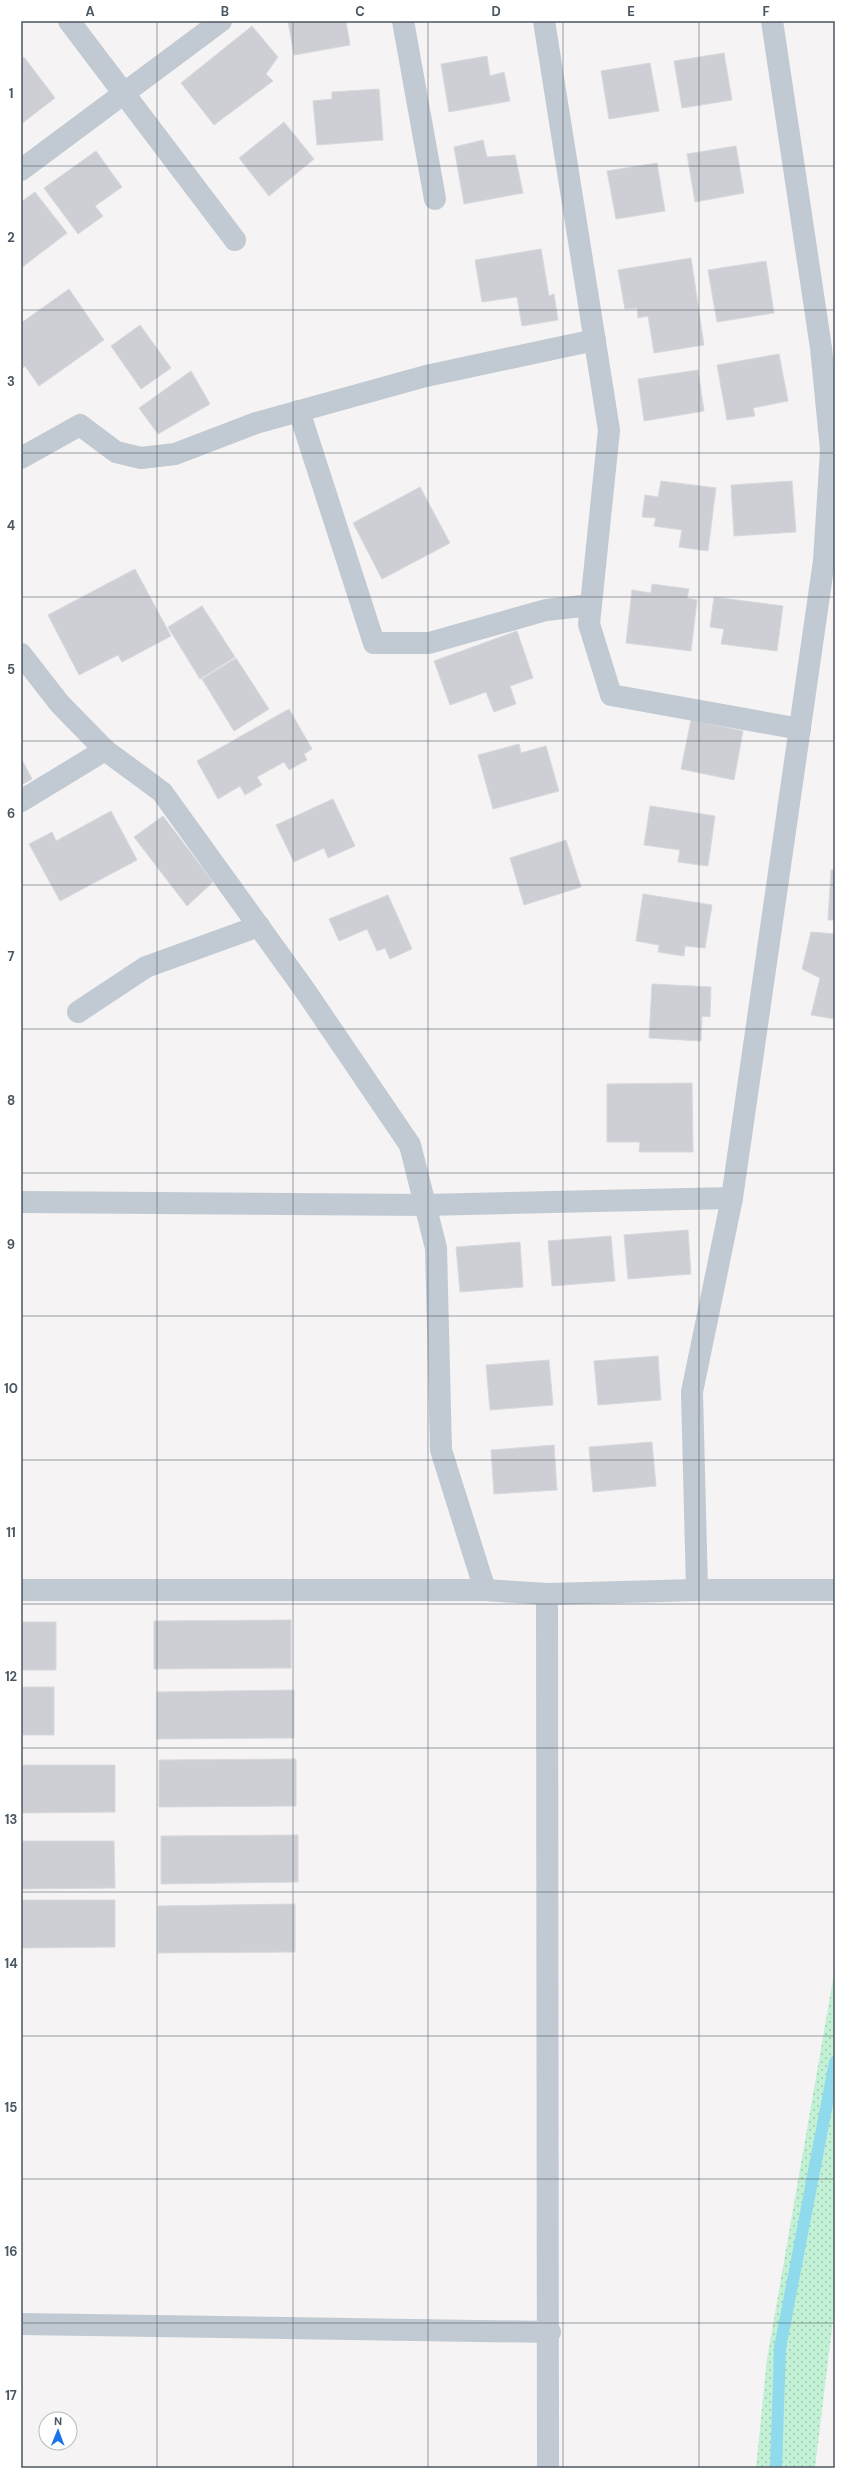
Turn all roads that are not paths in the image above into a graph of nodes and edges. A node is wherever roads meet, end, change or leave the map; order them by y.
1 (69, 21) edge
2 (221, 21) edge
3 (403, 21) edge
4 (544, 21) edge
5 (772, 21) edge
6 (125, 92) junction
7 (21, 170) edge
8 (435, 199) dead end
9 (234, 240) dead end
10 (595, 340) junction
11 (299, 411) junction
12 (21, 458) edge
13 (591, 605) junction
14 (21, 654) edge
15 (800, 729) junction
16 (105, 750) junction
17 (21, 801) edge
18 (259, 926) junction
19 (78, 1012) dead end
20 (732, 1198) junction
21 (21, 1202) edge
22 (425, 1205) junction
23 (21, 1590) edge
24 (485, 1590) junction
25 (697, 1590) junction
26 (835, 1590) edge
27 (547, 1594) junction
28 (21, 2324) edge
29 (550, 2332) junction
30 (548, 2468) edge

1 - 6 street
2 - 6 street
3 - 8 street
4 - 10 street
5 - 15 street
6 - 7 street
6 - 9 street
10 - 11 street
10 - 13 street
11 - 12 street
11 - 13 street
13 - 15 street
14 - 16 street
15 - 20 street
16 - 17 street
16 - 18 street
18 - 19 street
18 - 22 street
20 - 22 street
20 - 25 street
21 - 22 street
22 - 24 street
23 - 24 street
24 - 27 street
25 - 26 street
25 - 27 street
27 - 29 street
28 - 29 street
29 - 30 street

